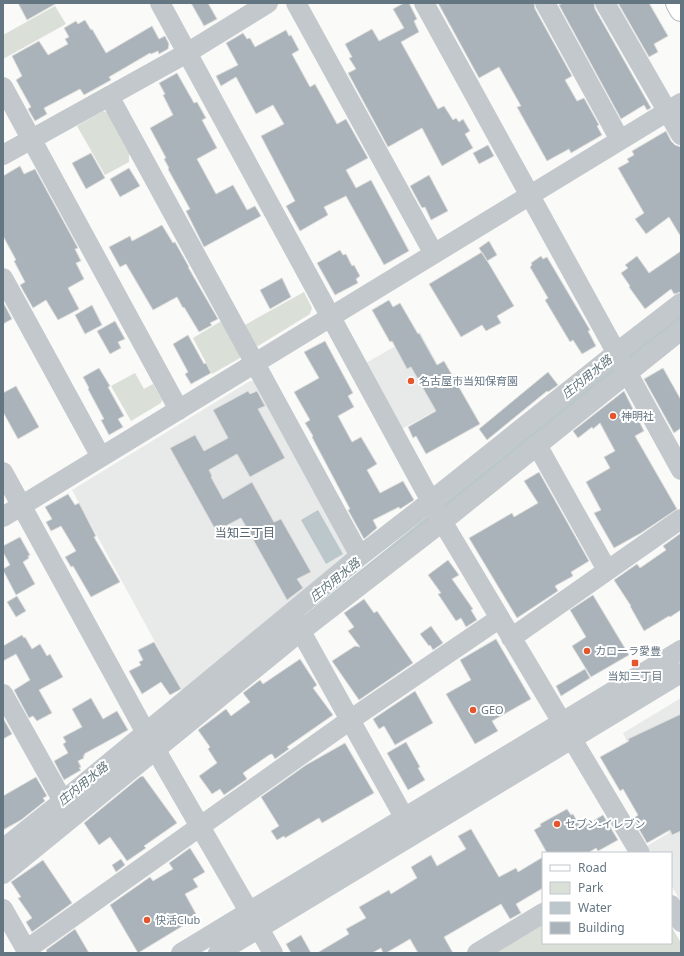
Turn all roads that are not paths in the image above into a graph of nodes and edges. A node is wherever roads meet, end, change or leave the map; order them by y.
1 (160, 3) edge
2 (268, 3) edge
3 (296, 3) edge
4 (424, 3) edge
5 (545, 3) edge
6 (605, 3) edge
7 (677, 3) edge
8 (681, 10) edge
9 (187, 53) junction
10 (3, 87) edge
11 (109, 96) junction
12 (674, 107) edge
13 (681, 135) edge
14 (32, 139) junction
15 (620, 140) junction
16 (3, 155) edge
17 (530, 196) junction
18 (434, 254) junction
19 (3, 278) edge
20 (681, 303) edge
21 (331, 317) junction
22 (681, 330) edge
23 (622, 362) junction
24 (255, 363) junction
25 (179, 410) junction
26 (537, 445) junction
27 (101, 457) junction
28 (681, 470) edge
29 (3, 472) edge
30 (21, 506) junction
31 (437, 511) junction
32 (3, 517) edge
33 (681, 519) edge
34 (360, 556) junction
35 (607, 570) junction
36 (500, 618) junction
37 (296, 623) junction
38 (511, 638) junction
39 (681, 650) edge
40 (681, 673) edge
41 (3, 694) edge
42 (350, 720) junction
43 (567, 731) junction
44 (151, 741) junction
45 (63, 801) junction
46 (404, 817) junction
47 (200, 826) junction
48 (3, 849) edge
49 (639, 852) edge
50 (3, 874) edge
51 (672, 907) edge
52 (3, 909) edge
53 (542, 914) edge
54 (254, 920) junction
55 (681, 922) edge
56 (27, 952) edge
57 (181, 953) edge
58 (218, 953) edge
59 (273, 953) edge
60 (477, 953) edge

1 - 9 street
2 - 9 street
3 - 18 street
4 - 17 street
5 - 15 street
6 - 12 street
7 - 8 main road
9 - 11 street
9 - 21 street
10 - 14 street
11 - 14 street
11 - 24 street
12 - 13 street
12 - 15 street
14 - 16 street
14 - 25 street
15 - 17 street
17 - 18 street
17 - 23 street
18 - 21 street
19 - 27 street
20 - 23 street
21 - 24 street
21 - 31 street
22 - 23 street
23 - 26 street
23 - 28 street
23 - 31 street
24 - 25 street
24 - 34 street
25 - 27 street
26 - 31 street
26 - 35 street
27 - 30 street
29 - 30 street
30 - 32 street
30 - 44 street
31 - 34 street
31 - 36 street
31 - 37 street
33 - 35 street
34 - 37 street
35 - 38 street
36 - 38 street
36 - 42 street
37 - 42 street
37 - 44 street
38 - 43 street
39 - 43 street
40 - 43 street
41 - 45 street
42 - 46 street
42 - 47 street
43 - 46 street
43 - 49 street
43 - 54 street
44 - 45 street
44 - 47 street
44 - 50 street
45 - 48 street
46 - 54 street
47 - 54 street
47 - 56 street
51 - 55 street
52 - 56 street
53 - 60 street
54 - 57 street
54 - 58 street
54 - 59 street

